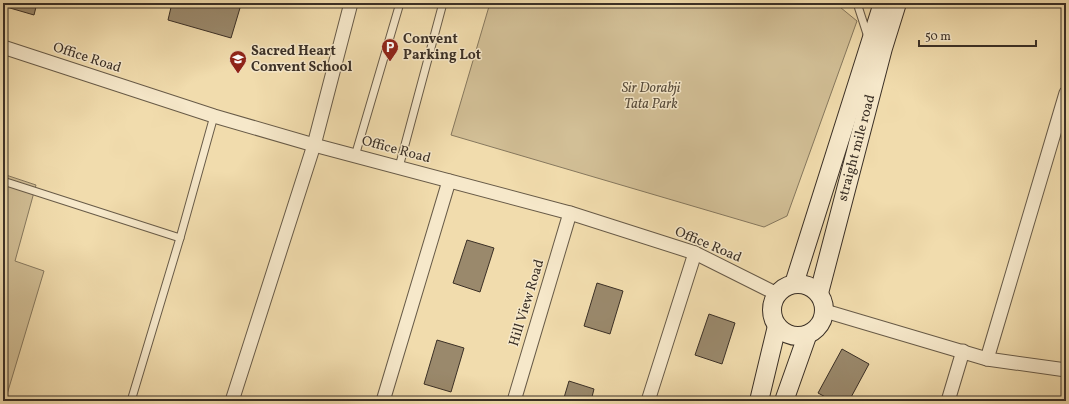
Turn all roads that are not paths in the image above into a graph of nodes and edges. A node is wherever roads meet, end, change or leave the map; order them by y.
1 (351, 3) edge
2 (400, 3) edge
3 (443, 3) edge
4 (857, 3) edge
5 (883, 3) edge
6 (897, 3) edge
7 (870, 43) junction
8 (3, 47) edge
9 (1066, 93) edge
10 (214, 116) junction
11 (314, 145) junction
12 (355, 156) junction
13 (399, 167) junction
14 (3, 181) edge
15 (449, 181) junction
16 (570, 213) junction
17 (180, 238) junction
18 (695, 253) junction
19 (794, 284) junction
20 (819, 293) junction
21 (777, 294) junction
22 (825, 311) junction
23 (777, 326) junction
24 (807, 336) junction
25 (963, 351) junction
26 (987, 359) junction
27 (1066, 370) edge
28 (131, 401) edge
29 (232, 401) edge
30 (383, 401) edge
31 (514, 401) edge
32 (648, 401) edge
33 (759, 401) edge
34 (784, 401) edge
35 (948, 401) edge

1 - 11 street
2 - 12 lane
3 - 13 lane
4 - 7 lane
5 - 7 street, straight mile road
6 - 20 street, straight mile road
7 - 19 street, straight mile road
8 - 10 street, Office Road
9 - 26 street
10 - 11 street, Office Road
10 - 17 lane
11 - 12 street, Office Road
11 - 29 street
12 - 13 street, Office Road
13 - 15 street, Office Road
14 - 17 lane
15 - 16 street, Office Road
15 - 30 street
16 - 18 street, Office Road
16 - 31 street, Hill View Road
17 - 28 lane
18 - 21 street, Office Road
18 - 32 street
19 - 20 street
19 - 21 street
20 - 22 street
21 - 23 street
22 - 24 street
22 - 25 street
23 - 24 street
23 - 33 street
24 - 34 street
25 - 26 street
25 - 35 street
26 - 27 street

